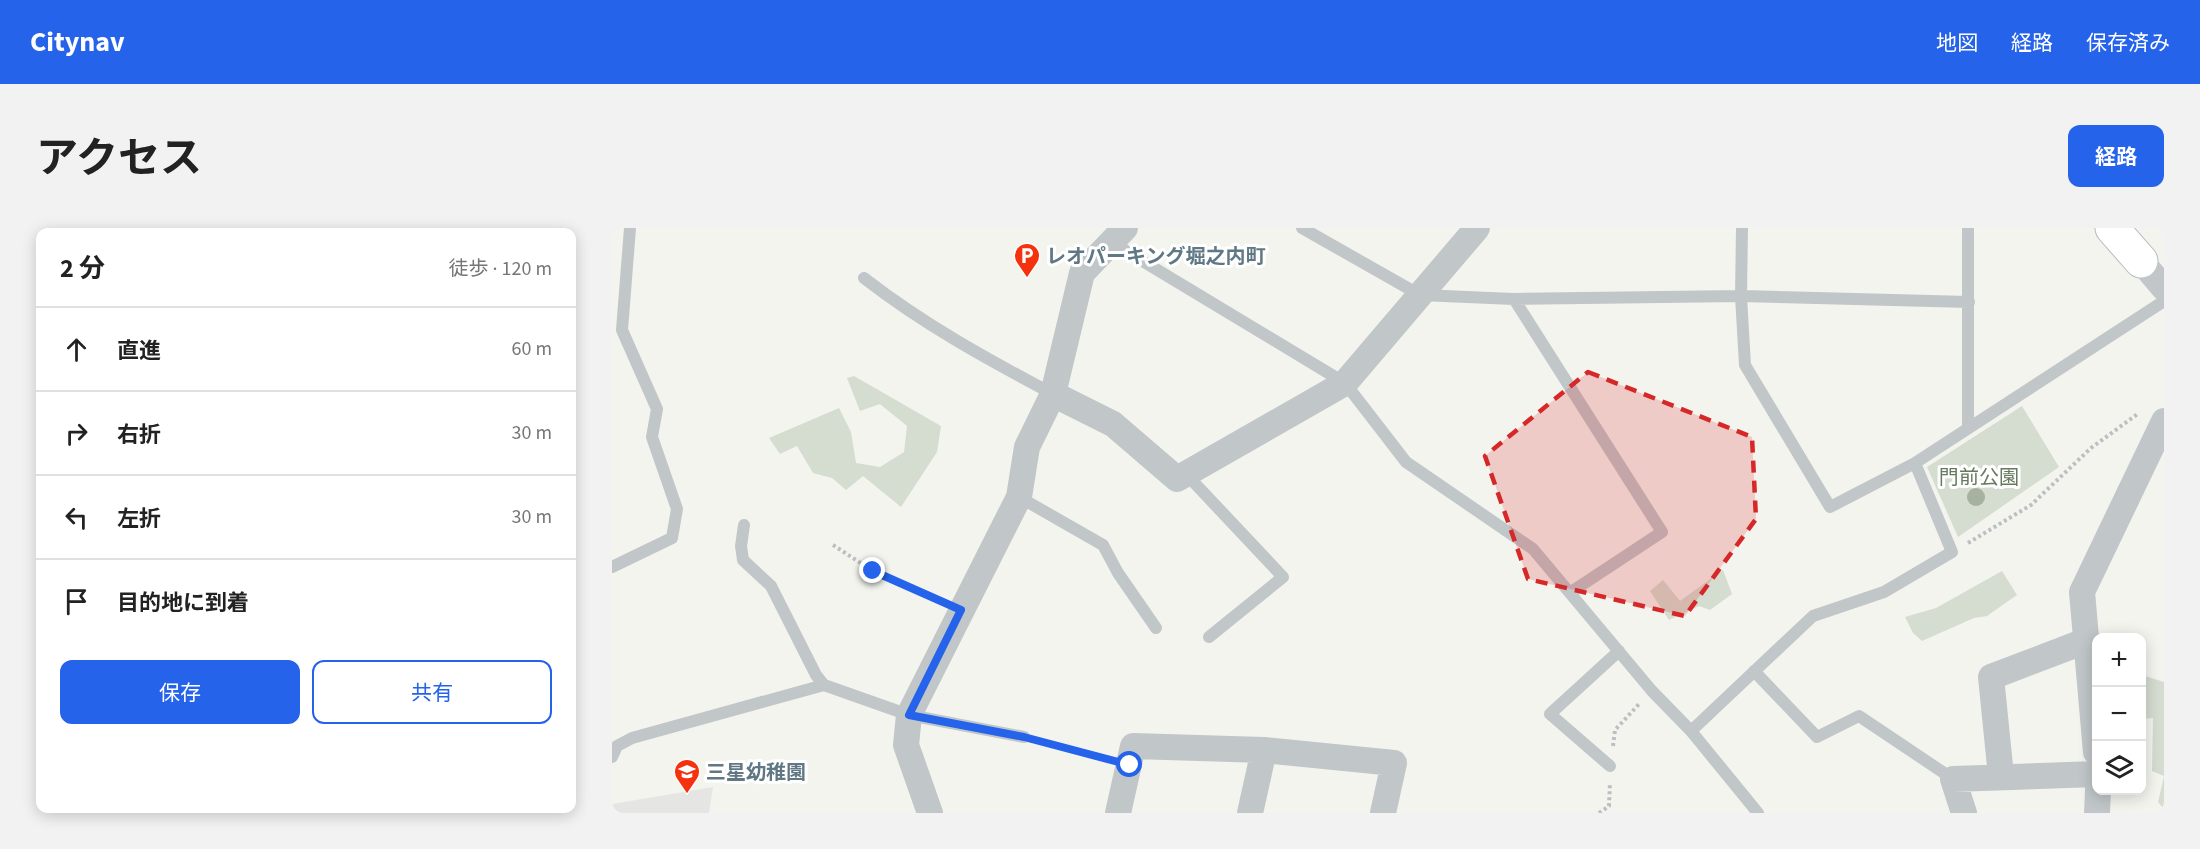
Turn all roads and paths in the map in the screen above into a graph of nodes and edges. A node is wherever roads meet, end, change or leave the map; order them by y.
1 (630, 228) edge
2 (1302, 228) edge
3 (1477, 228) edge
4 (1742, 228) edge
5 (1968, 228) edge
6 (2112, 228) edge
7 (1118, 235) edge
8 (2152, 263) edge
9 (864, 278) dead end
10 (2164, 288) edge
11 (1420, 295) junction
12 (1741, 296) junction
13 (1514, 299) junction
14 (2164, 301) edge
15 (1969, 302) junction
16 (1345, 383) junction
17 (1053, 393) junction
18 (2153, 416) edge
19 (1968, 428) junction
20 (1915, 463) junction
21 (1186, 474) junction
22 (1019, 497) junction
23 (744, 525) dead end
24 (833, 545) dead end
25 (1952, 552) junction
26 (612, 567) edge
27 (1571, 592) junction
28 (961, 610) junction
29 (1156, 628) dead end
30 (1209, 637) dead end
31 (2088, 640) junction
32 (1619, 651) junction
33 (1754, 671) junction
34 (824, 685) junction
35 (909, 715) junction
36 (1691, 731) junction
37 (1024, 737) joint
38 (2096, 741) edge
39 (1264, 750) junction
40 (612, 757) edge
41 (1130, 765) junction
42 (1610, 766) dead end
43 (2092, 774) edge
44 (2001, 776) junction
45 (1953, 779) junction
46 (2098, 795) edge
47 (930, 813) edge
48 (1118, 813) edge
49 (1250, 813) edge
50 (1383, 813) edge
51 (1758, 813) edge
52 (1964, 813) edge
53 (2097, 813) edge

1 - 26 lane
2 - 11 lane
3 - 11 street
4 - 12 lane
5 - 15 lane
6 - 8 street
7 - 16 lane
7 - 17 street
8 - 10 street
9 - 17 lane
11 - 13 lane
11 - 16 street
12 - 13 lane
12 - 15 lane
12 - 20 lane
13 - 27 lane
14 - 19 lane
15 - 19 lane
16 - 21 street
16 - 27 lane
17 - 21 street
17 - 22 street
18 - 25 path
18 - 31 street
19 - 20 lane
20 - 25 lane
21 - 30 lane
22 - 28 street
22 - 29 lane
23 - 34 lane
24 - 28 path
25 - 33 lane
27 - 32 lane
28 - 35 street
31 - 38 street
31 - 44 street
32 - 36 lane
32 - 42 lane
33 - 36 lane
33 - 45 lane
34 - 35 lane
34 - 40 lane
35 - 37 lane
35 - 47 street
36 - 51 lane
37 - 41 path
39 - 41 street
39 - 49 street
39 - 50 street
41 - 48 street
43 - 44 street
44 - 45 street
45 - 52 street
46 - 53 street

